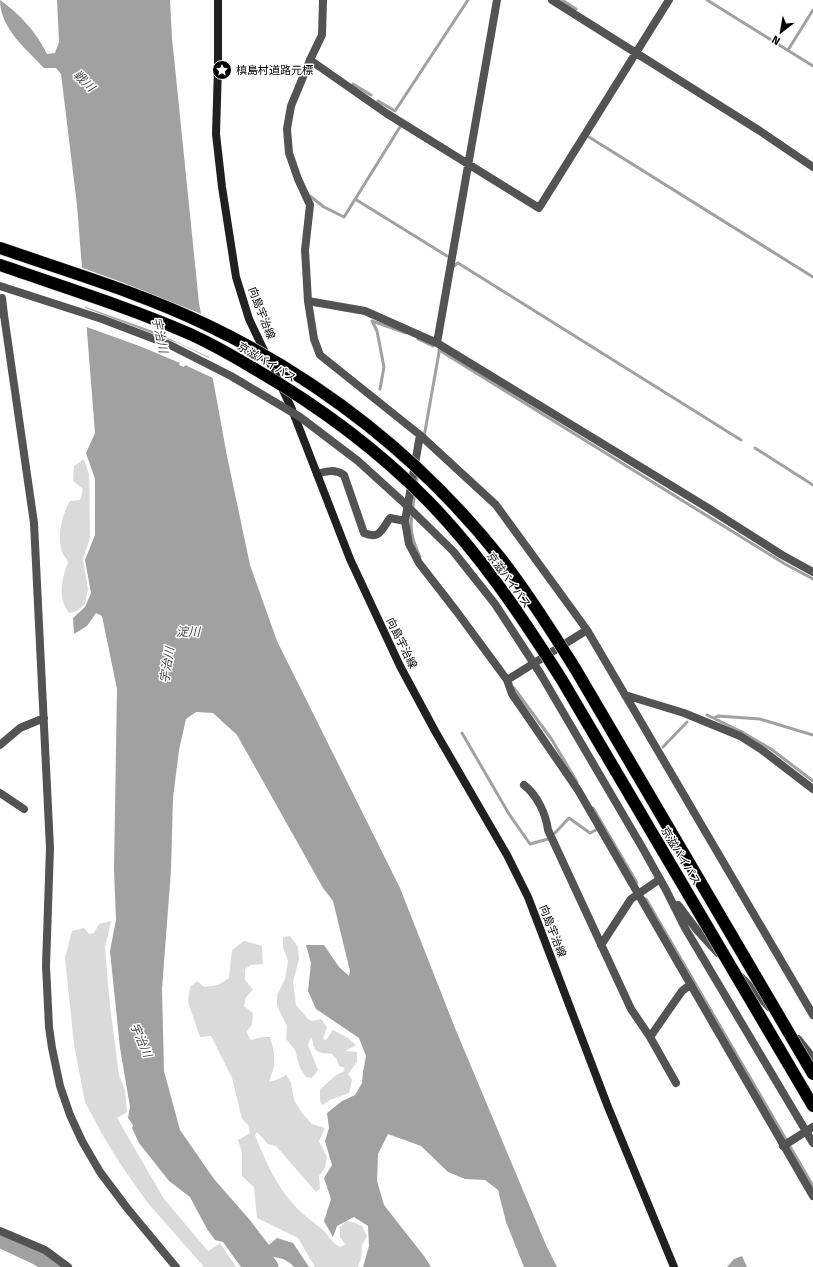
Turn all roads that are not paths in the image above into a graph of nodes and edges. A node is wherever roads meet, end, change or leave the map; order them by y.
1 (218, 0) edge
2 (323, 0) edge
3 (497, 0) edge
4 (552, 0) edge
5 (669, 0) edge
6 (637, 52) junction
7 (310, 60) junction
8 (469, 165) junction
9 (813, 167) edge
10 (0, 248) edge
11 (0, 265) edge
12 (0, 286) edge
13 (2, 298) dead end
14 (308, 301) junction
15 (2, 315) edge
16 (437, 343) junction
17 (420, 435) junction
18 (317, 474) junction
19 (405, 521) junction
20 (813, 572) edge
21 (587, 630) junction
22 (507, 680) junction
23 (625, 695) junction
24 (44, 718) junction
25 (0, 745) edge
26 (524, 785) dead end
27 (813, 789) edge
28 (0, 793) edge
29 (24, 809) dead end
30 (660, 879) junction
31 (666, 890) junction
32 (638, 894) junction
33 (601, 945) junction
34 (690, 985) junction
35 (813, 1015) edge
36 (650, 1037) junction
37 (813, 1058) edge
38 (813, 1074) edge
39 (676, 1083) dead end
40 (813, 1106) edge
41 (810, 1129) edge
42 (813, 1143) edge
43 (784, 1146) junction
44 (813, 1196) edge
45 (0, 1231) edge
46 (68, 1267) edge
47 (176, 1267) edge
48 (674, 1267) edge

1 - 18 main road, 向島宇治線
2 - 7 street
3 - 8 street
4 - 6 street
5 - 6 street
6 - 8 street
6 - 9 street
7 - 8 street
7 - 14 street
8 - 16 street
10 - 38 highway, 京滋バイパス, bridge
11 - 40 highway, 京滋バイパス, bridge
12 - 30 street, bridge
13 - 15 street
14 - 16 street
14 - 17 street
15 - 24 street
16 - 20 street
17 - 19 street
17 - 21 street
18 - 19 street
18 - 48 main road, 向島宇治線
19 - 22 street
21 - 22 street
21 - 23 street
22 - 32 street
23 - 27 street
23 - 35 street
24 - 25 street
24 - 47 street
26 - 33 street
28 - 29 street
30 - 31 street
30 - 32 street
31 - 37 street
31 - 41 street
32 - 33 street
32 - 34 street
33 - 36 street
34 - 36 street
34 - 43 street
36 - 39 street
41 - 42 street
41 - 43 street
43 - 44 street
45 - 46 street

